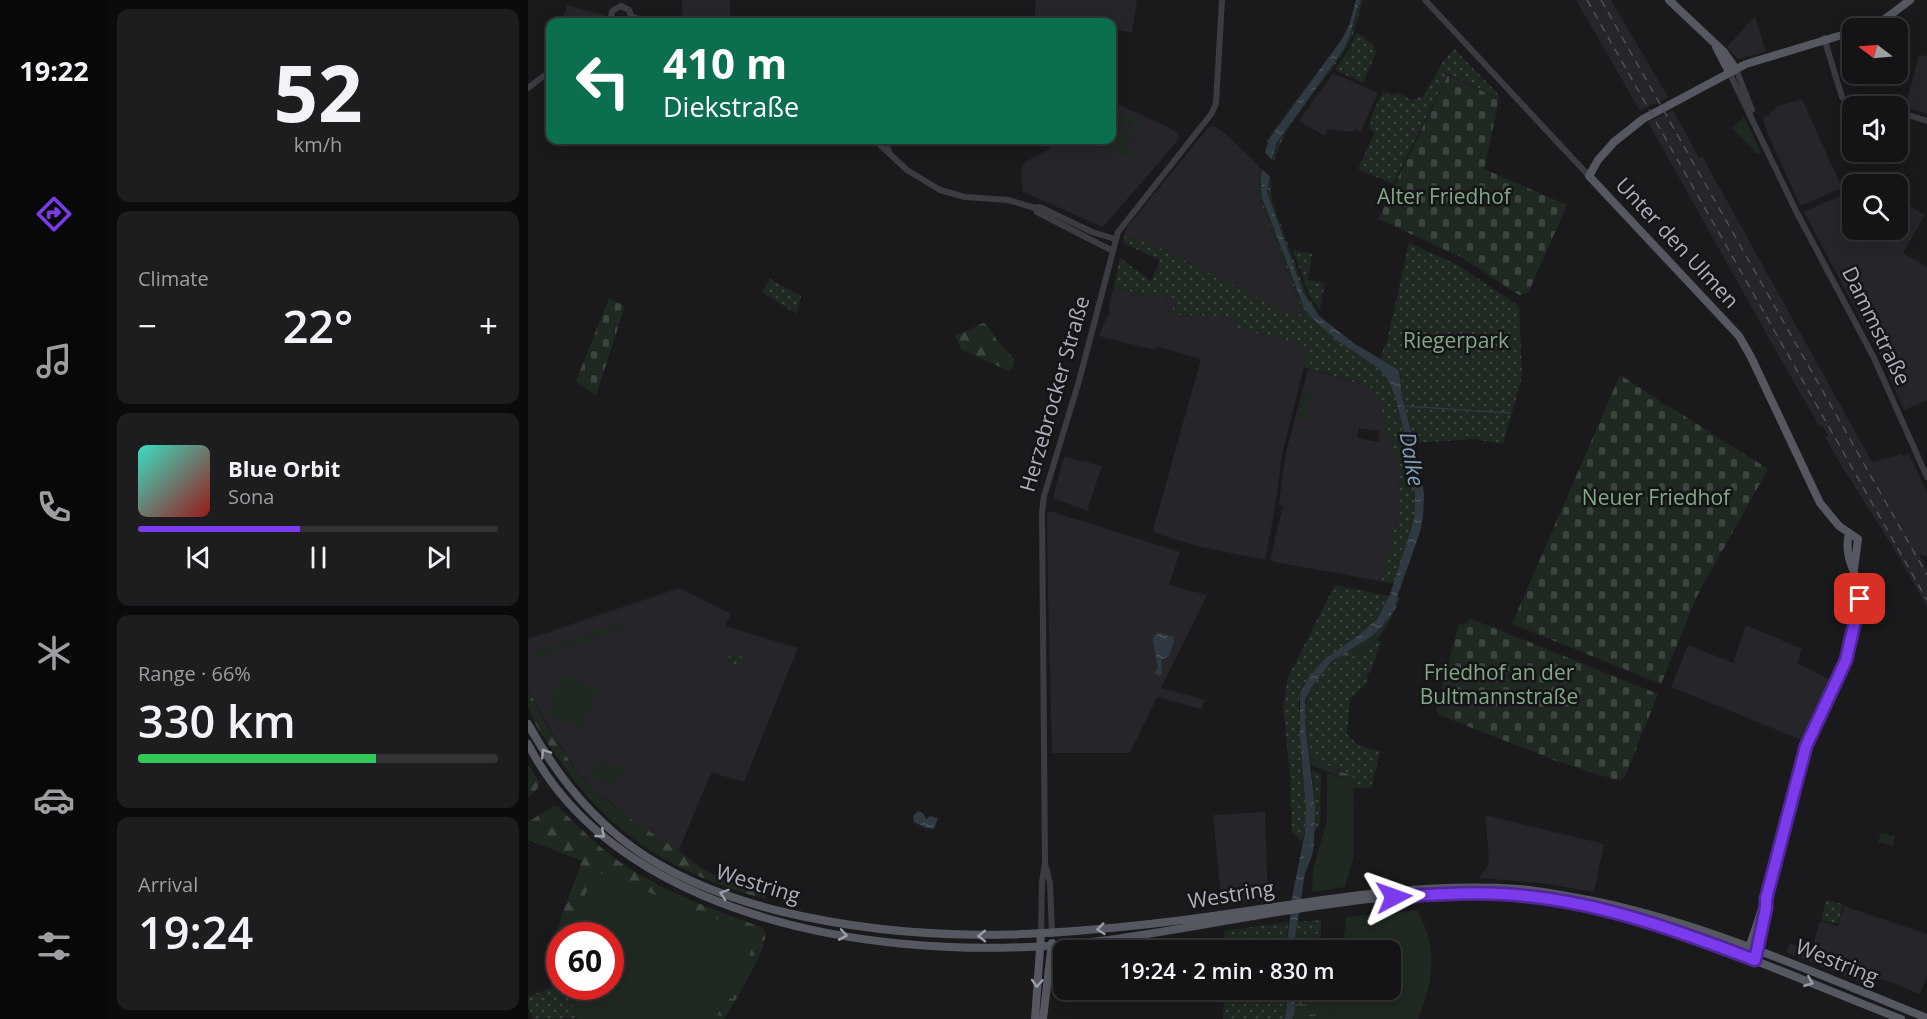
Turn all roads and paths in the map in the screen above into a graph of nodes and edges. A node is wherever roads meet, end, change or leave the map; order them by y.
1 (629, 0) edge
2 (1222, 0) edge
3 (1425, 0) edge
4 (1669, 0) edge
5 (1910, 0) edge
6 (623, 5) edge
7 (612, 18) edge
8 (1887, 18) edge
9 (1842, 31) edge
10 (1824, 39) junction
11 (1732, 71) junction
12 (546, 74) edge
13 (528, 88) edge
14 (1842, 97) edge
15 (1908, 115) edge
16 (1927, 121) edge
17 (880, 144) edge
18 (885, 144) edge
19 (889, 152) junction
20 (1589, 176) junction
21 (1035, 208) junction
22 (1115, 239) junction
23 (1113, 250) junction
24 (1927, 477) edge
25 (1849, 534) junction
26 (1854, 569) junction
27 (528, 724) edge
28 (528, 744) edge
29 (1045, 863) junction
30 (1766, 899) junction
31 (1300, 905) junction
32 (1289, 907) junction
33 (1052, 934) junction
34 (1041, 935) junction
35 (1040, 946) junction
36 (1052, 946) junction
37 (1749, 946) junction
38 (1758, 950) junction
39 (1746, 956) junction
40 (1755, 960) junction
41 (1927, 1018) edge
42 (1035, 1019) edge
43 (1043, 1019) edge
44 (1902, 1019) edge

1 - 6 street
2 - 22 street, Herzebrocker Straße
3 - 20 street, Unter den Ulmen
4 - 11 main road, Dammstraße
5 - 8 main road
6 - 7 street
9 - 10 main road
10 - 11 main road
10 - 14 street
11 - 20 main road
11 - 24 street, Dammstraße
12 - 13 street
15 - 16 street
17 - 19 street
18 - 19 street
19 - 21 street
20 - 25 main road, Unter den Ulmen
21 - 22 street
21 - 23 street
22 - 23 street, Herzebrocker Straße
23 - 29 street, Herzebrocker Straße
25 - 26 main road
25 - 26 main road, Unter den Ulmen
26 - 30 main road
34 -> 27 main road, Westring
28 -> 35 main road, Westring
29 - 33 street, Herzebrocker Straße
29 - 34 street, Herzebrocker Straße
30 - 37 main road
30 - 38 main road
31 - 32 main road, Westring
31 - 37 main road, Westring
31 - 39 main road, Westring
32 -> 33 main road, Westring
32 - 36 main road, Westring
33 - 34 main road, Westring
33 - 36 main road, Herzebrocker Straße
34 - 35 main road, Herzebrocker Straße
35 - 36 main road, Westring
35 -> 42 main road, Herzebrocker Straße
36 - 43 main road, Herzebrocker Straße
37 - 38 main road, Westring
37 - 39 main road
38 - 40 main road
38 - 41 main road, Westring
39 - 40 main road, Westring
40 -> 44 main road, Westring

